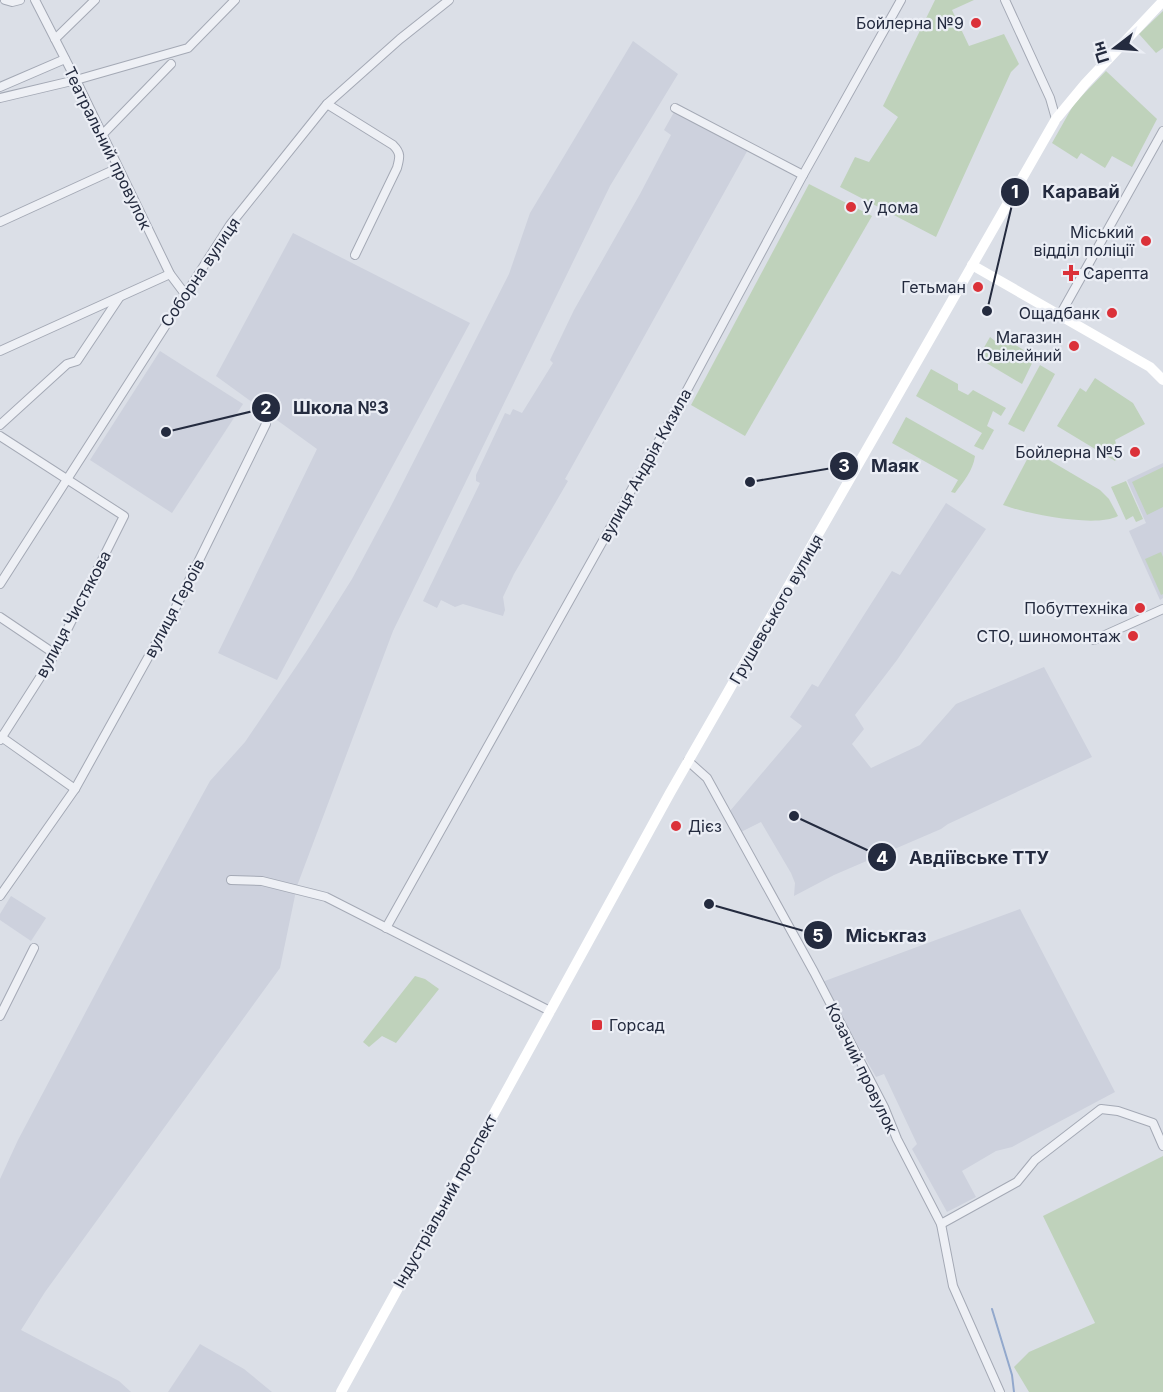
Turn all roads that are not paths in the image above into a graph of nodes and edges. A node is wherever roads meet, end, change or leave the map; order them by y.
1 (5, 0) edge
2 (20, 0) edge
3 (35, 0) edge
4 (95, 0) edge
5 (235, 0) edge
6 (449, 0) edge
7 (901, 0) edge
8 (1005, 0) edge
9 (1163, 1) edge
10 (55, 39) junction
11 (65, 59) junction
12 (171, 64) dead end
13 (76, 80) junction
14 (0, 87) edge
15 (0, 98) edge
16 (327, 104) junction
17 (675, 108) dead end
18 (1056, 119) junction
19 (1163, 131) edge
20 (102, 135) junction
21 (118, 168) junction
22 (803, 175) junction
23 (0, 222) edge
24 (355, 255) dead end
25 (972, 265) junction
26 (170, 274) junction
27 (185, 294) junction
28 (120, 297) junction
29 (1060, 315) junction
30 (0, 351) edge
31 (1163, 380) edge
32 (266, 424) dead end
33 (0, 425) edge
34 (0, 436) edge
35 (67, 478) junction
36 (0, 584) edge
37 (1163, 609) edge
38 (0, 617) edge
39 (1094, 640) dead end
40 (55, 654) junction
41 (1, 738) edge
42 (688, 761) junction
43 (75, 789) junction
44 (231, 880) dead end
45 (1, 893) edge
46 (386, 928) junction
47 (34, 948) dead end
48 (550, 1011) junction
49 (0, 1016) edge
50 (1163, 1146) edge
51 (941, 1224) junction
52 (341, 1392) edge
53 (1000, 1392) edge

1 - 2 street
3 - 10 street, Театральний провулок
4 - 10 street
5 - 13 street
6 - 16 street, Соборна вулиця
7 - 22 street, вулиця Андрія Кизила
8 - 18 street
9 - 18 street, Грушевського вулиця
10 - 11 street, Театральний провулок
11 - 13 street, Театральний провулок
11 - 14 street
12 - 20 street
13 - 15 street
13 - 20 street, Театральний провулок
16 - 24 street
16 - 27 street, Соборна вулиця
17 - 22 street
18 - 25 street, Грушевського вулиця
19 - 29 street
20 - 21 street, Театральний провулок
21 - 23 street
21 - 26 street, Театральний провулок
22 - 46 street, вулиця Андрія Кизила
25 - 29 street
25 - 42 street, Грушевського вулиця
26 - 27 street, Театральний провулок
26 - 28 street
27 - 35 street, Соборна вулиця
28 - 30 street
28 - 33 street
29 - 31 street
32 - 43 street, вулиця Героїв
34 - 35 street
35 - 36 street, Соборна вулиця
35 - 40 street, вулиця Чистякова
37 - 39 street
38 - 40 street
40 - 41 street, вулиця Чистякова
41 - 43 street
42 - 48 street, Грушевського вулиця
42 - 51 street, Козачий провулок
43 - 45 street, вулиця Героїв
44 - 46 street
46 - 48 street
47 - 49 street
48 - 52 street, Індустріальний проспект
50 - 51 street
51 - 53 street, Козачий провулок

